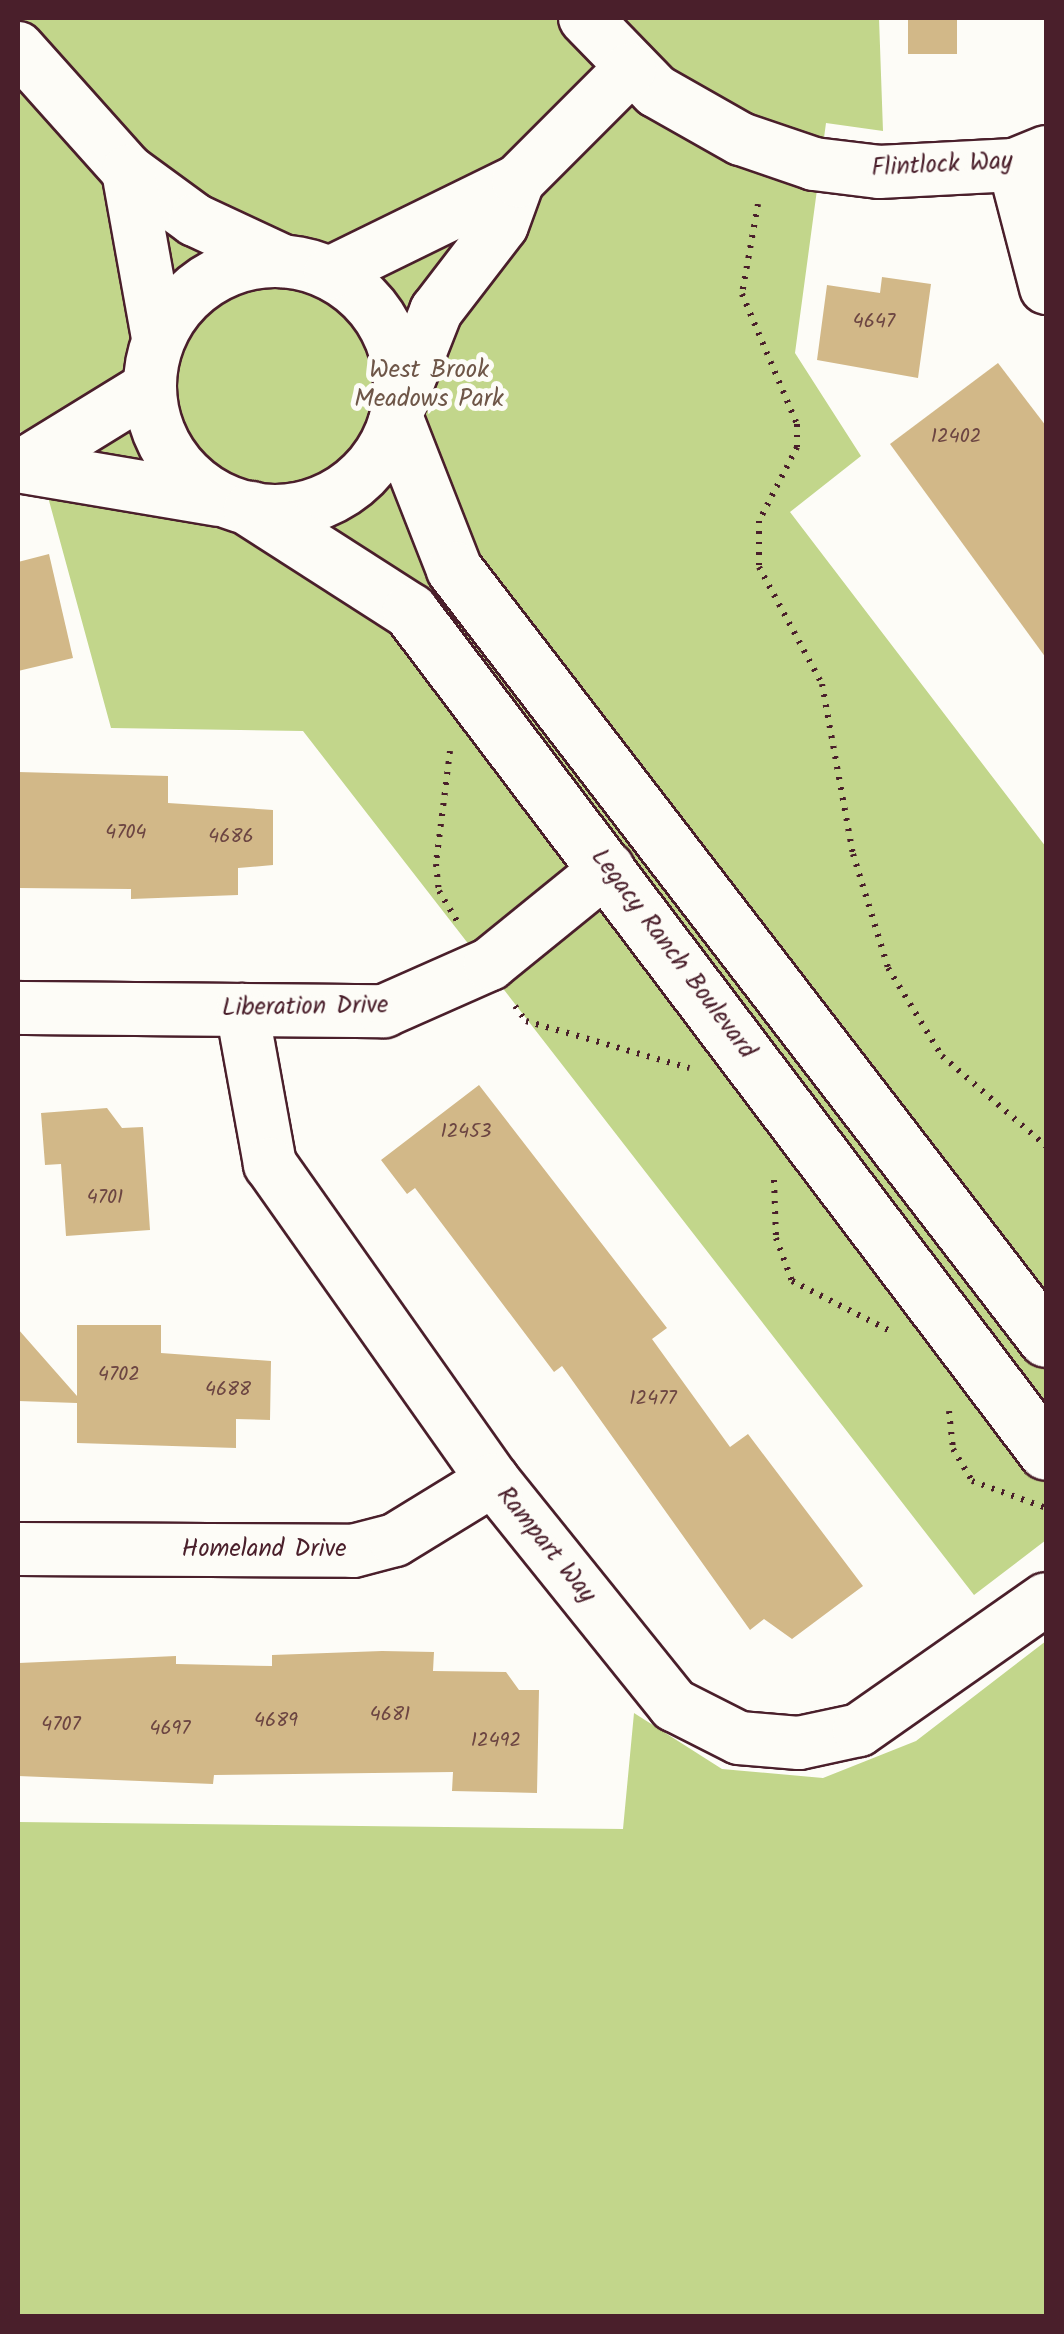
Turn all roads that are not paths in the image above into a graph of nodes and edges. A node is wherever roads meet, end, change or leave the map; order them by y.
1 (585, 18) edge
2 (18, 48) edge
3 (630, 69) junction
4 (1030, 158) edge
5 (128, 170) junction
6 (518, 180) junction
7 (306, 267) junction
8 (1046, 288) edge
9 (158, 338) junction
10 (148, 388) junction
11 (398, 411) junction
12 (20, 465) edge
13 (238, 505) junction
14 (608, 868) junction
15 (18, 1008) edge
16 (242, 1010) junction
17 (1046, 1339) edge
18 (1046, 1452) edge
19 (494, 1480) junction
20 (18, 1549) edge
21 (1046, 1599) edge

1 - 3 street, Flintlock Way
2 - 5 street
3 - 4 street, Flintlock Way
3 - 6 street
4 - 8 street
5 - 7 street
5 - 9 street
6 - 7 street
6 - 11 street
7 - 9 street
7 - 11 street
9 - 10 street
10 - 12 street
10 - 13 street
11 - 13 street
11 - 17 street
12 - 13 street
13 - 14 street, Legacy Ranch Boulevard
14 - 16 street, Liberation Drive
14 - 18 street, Legacy Ranch Boulevard
15 - 16 street, Liberation Drive
16 - 19 street, Rampart Way
19 - 20 street, Homeland Drive
19 - 21 street, Rampart Way

